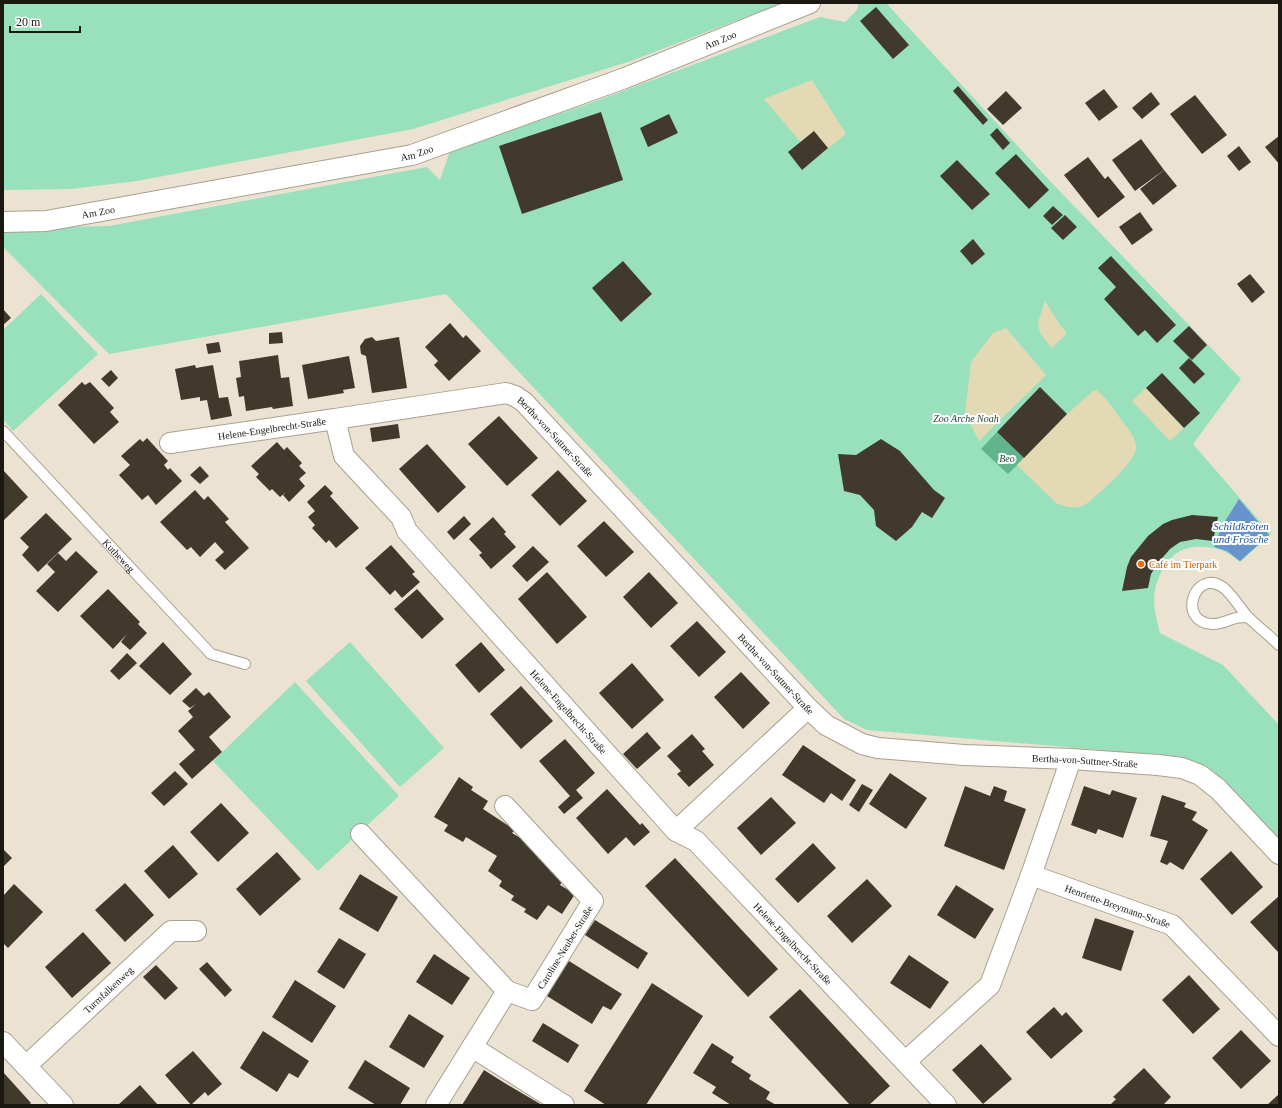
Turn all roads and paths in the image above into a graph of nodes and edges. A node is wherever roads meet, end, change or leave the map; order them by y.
1 (810, 3) edge
2 (3, 222) edge
3 (335, 419) junction
4 (3, 431) edge
5 (170, 443) dead end
6 (1248, 617) junction
7 (1279, 645) edge
8 (245, 664) dead end
9 (808, 708) junction
10 (1071, 759) junction
11 (505, 806) dead end
12 (676, 831) junction
13 (361, 834) dead end
14 (1279, 854) edge
15 (1031, 875) junction
16 (196, 931) dead end
17 (507, 991) junction
18 (1279, 1036) edge
19 (3, 1042) edge
20 (472, 1047) junction
21 (906, 1061) junction
22 (26, 1066) junction
23 (63, 1105) edge
24 (436, 1105) edge
25 (564, 1105) edge
26 (946, 1105) edge

1 - 2 street, Am Zoo
3 - 5 street, Helene-Engelbrecht-Straße
3 - 9 street, Bertha-von-Suttner-Straße
3 - 12 street, Helene-Engelbrecht-Straße
4 - 8 lane, Kutheweg
6 - 6 lane
6 - 7 lane
9 - 10 street, Bertha-von-Suttner-Straße
9 - 12 street
10 - 14 street, Bertha-von-Suttner-Straße
10 - 15 street
11 - 17 street, Caroline-Neuber-Straße
12 - 21 street, Helene-Engelbrecht-Straße
13 - 17 street, Caroline-Neuber-Straße
15 - 18 street, Henriette-Breymann-Straße
15 - 21 street
16 - 22 street, Turmfalkenweg
17 - 20 street
19 - 22 street
20 - 24 street
20 - 25 street
21 - 26 street, Helene-Engelbrecht-Straße
22 - 23 street

